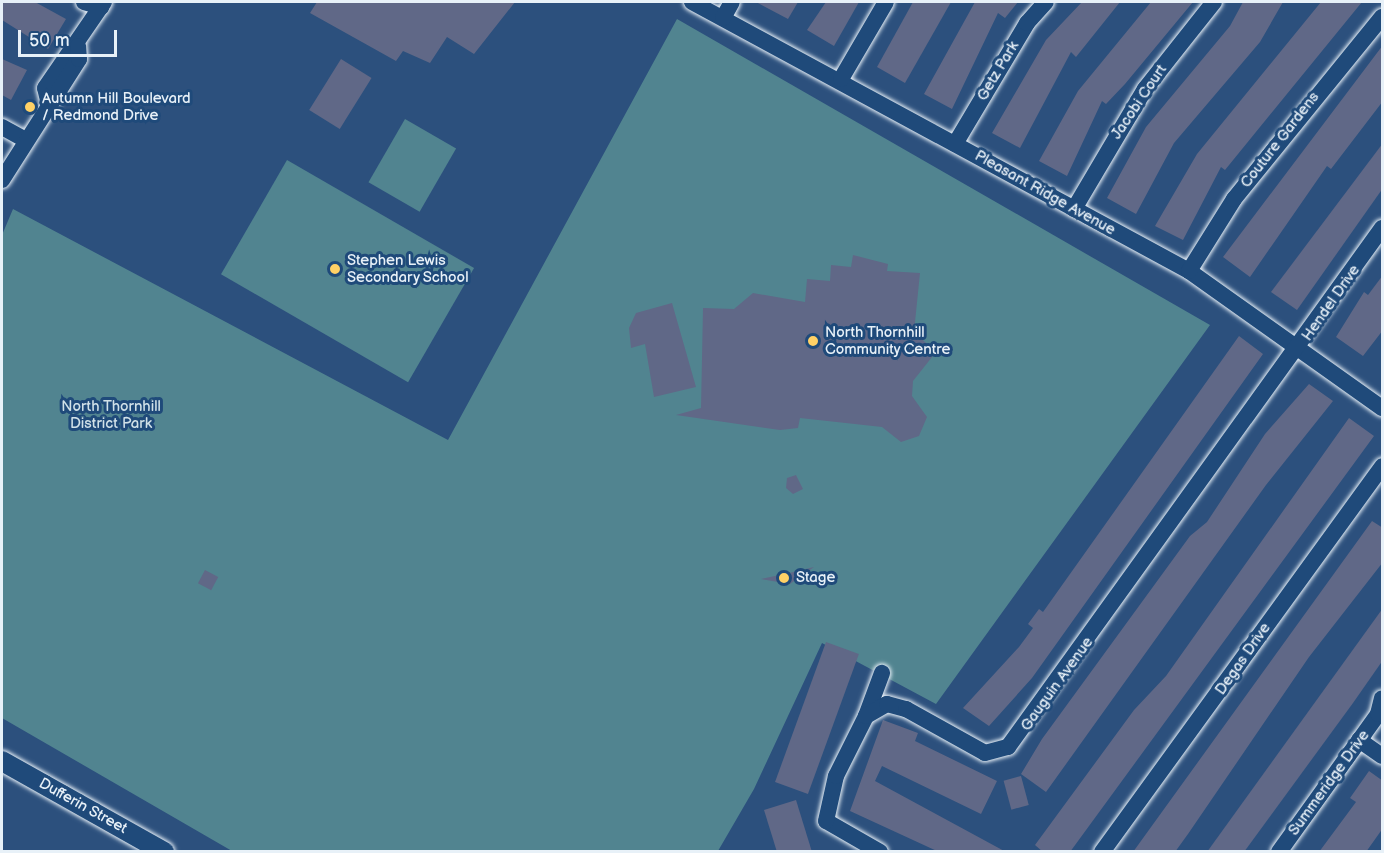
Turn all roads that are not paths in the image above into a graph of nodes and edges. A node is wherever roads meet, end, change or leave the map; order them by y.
1 (84, 2) edge
2 (692, 2) edge
3 (732, 2) edge
4 (886, 2) edge
5 (1046, 2) edge
6 (1214, 2) edge
7 (103, 4) edge
8 (1383, 17) edge
9 (723, 18) junction
10 (841, 79) junction
11 (2, 127) edge
12 (24, 139) junction
13 (955, 144) junction
14 (2, 180) edge
15 (1074, 209) junction
16 (1383, 228) edge
17 (1189, 271) junction
18 (1299, 348) junction
19 (1383, 408) edge
20 (1383, 466) edge
21 (882, 673) dead end
22 (1381, 708) edge
23 (866, 716) junction
24 (1359, 740) junction
25 (1383, 756) edge
26 (2, 761) edge
27 (164, 852) edge
28 (880, 852) edge
29 (1102, 852) edge
30 (1279, 852) edge

1 - 7 street
2 - 9 street, Pleasant Ridge Avenue
3 - 9 street
4 - 10 street
5 - 13 street, Getz Park
6 - 15 street, Jacobi Court
7 - 12 street
8 - 17 street, Couture Gardens
9 - 10 street, Pleasant Ridge Avenue
10 - 13 street, Pleasant Ridge Avenue
11 - 12 street
12 - 14 street
13 - 15 street, Pleasant Ridge Avenue
15 - 17 street, Pleasant Ridge Avenue
16 - 18 street, Hendel Drive
17 - 18 street, Pleasant Ridge Avenue
18 - 19 street, Pleasant Ridge Avenue
18 - 23 street, Gauguin Avenue
20 - 29 street, Degas Drive
21 - 23 street
22 - 24 street, Summeridge Drive
23 - 28 street
24 - 25 street
24 - 30 street, Summeridge Drive
26 - 27 main road, Dufferin Street

